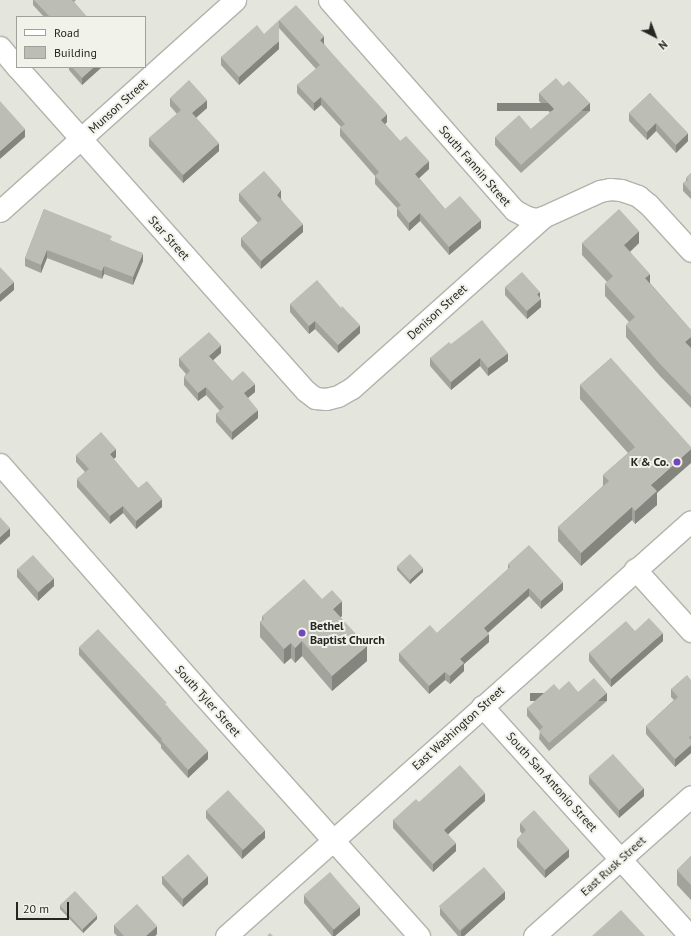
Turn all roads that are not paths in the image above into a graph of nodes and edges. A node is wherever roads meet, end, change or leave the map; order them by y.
1 (235, 0) edge
2 (329, 0) edge
3 (0, 47) edge
4 (16, 66) edge
5 (18, 68) edge
6 (80, 139) junction
7 (0, 211) edge
8 (543, 217) junction
9 (691, 251) edge
10 (326, 399) joint
11 (0, 464) edge
12 (691, 521) edge
13 (635, 569) junction
14 (691, 631) edge
15 (482, 706) junction
16 (691, 796) edge
17 (333, 842) junction
18 (621, 859) junction
19 (226, 936) edge
20 (419, 936) edge
21 (534, 936) edge
22 (690, 936) edge

1 - 6 street, Munson Street
2 - 8 street, South Fannin Street
3 - 4 street, Star Street
5 - 6 street, Star Street
6 - 7 street, Munson Street
6 - 10 street, Star Street
8 - 9 street, South Fannin Street
8 - 10 street, Denison Street
11 - 17 street, South Tyler Street
12 - 13 street, East Washington Street
13 - 14 street
13 - 15 street, East Washington Street
15 - 17 street, East Washington Street
15 - 18 street, South San Antonio Street
16 - 18 street, East Rusk Street
17 - 19 street, East Washington Street
17 - 20 street, South Tyler Street
18 - 21 street, East Rusk Street
18 - 22 street, South San Antonio Street

